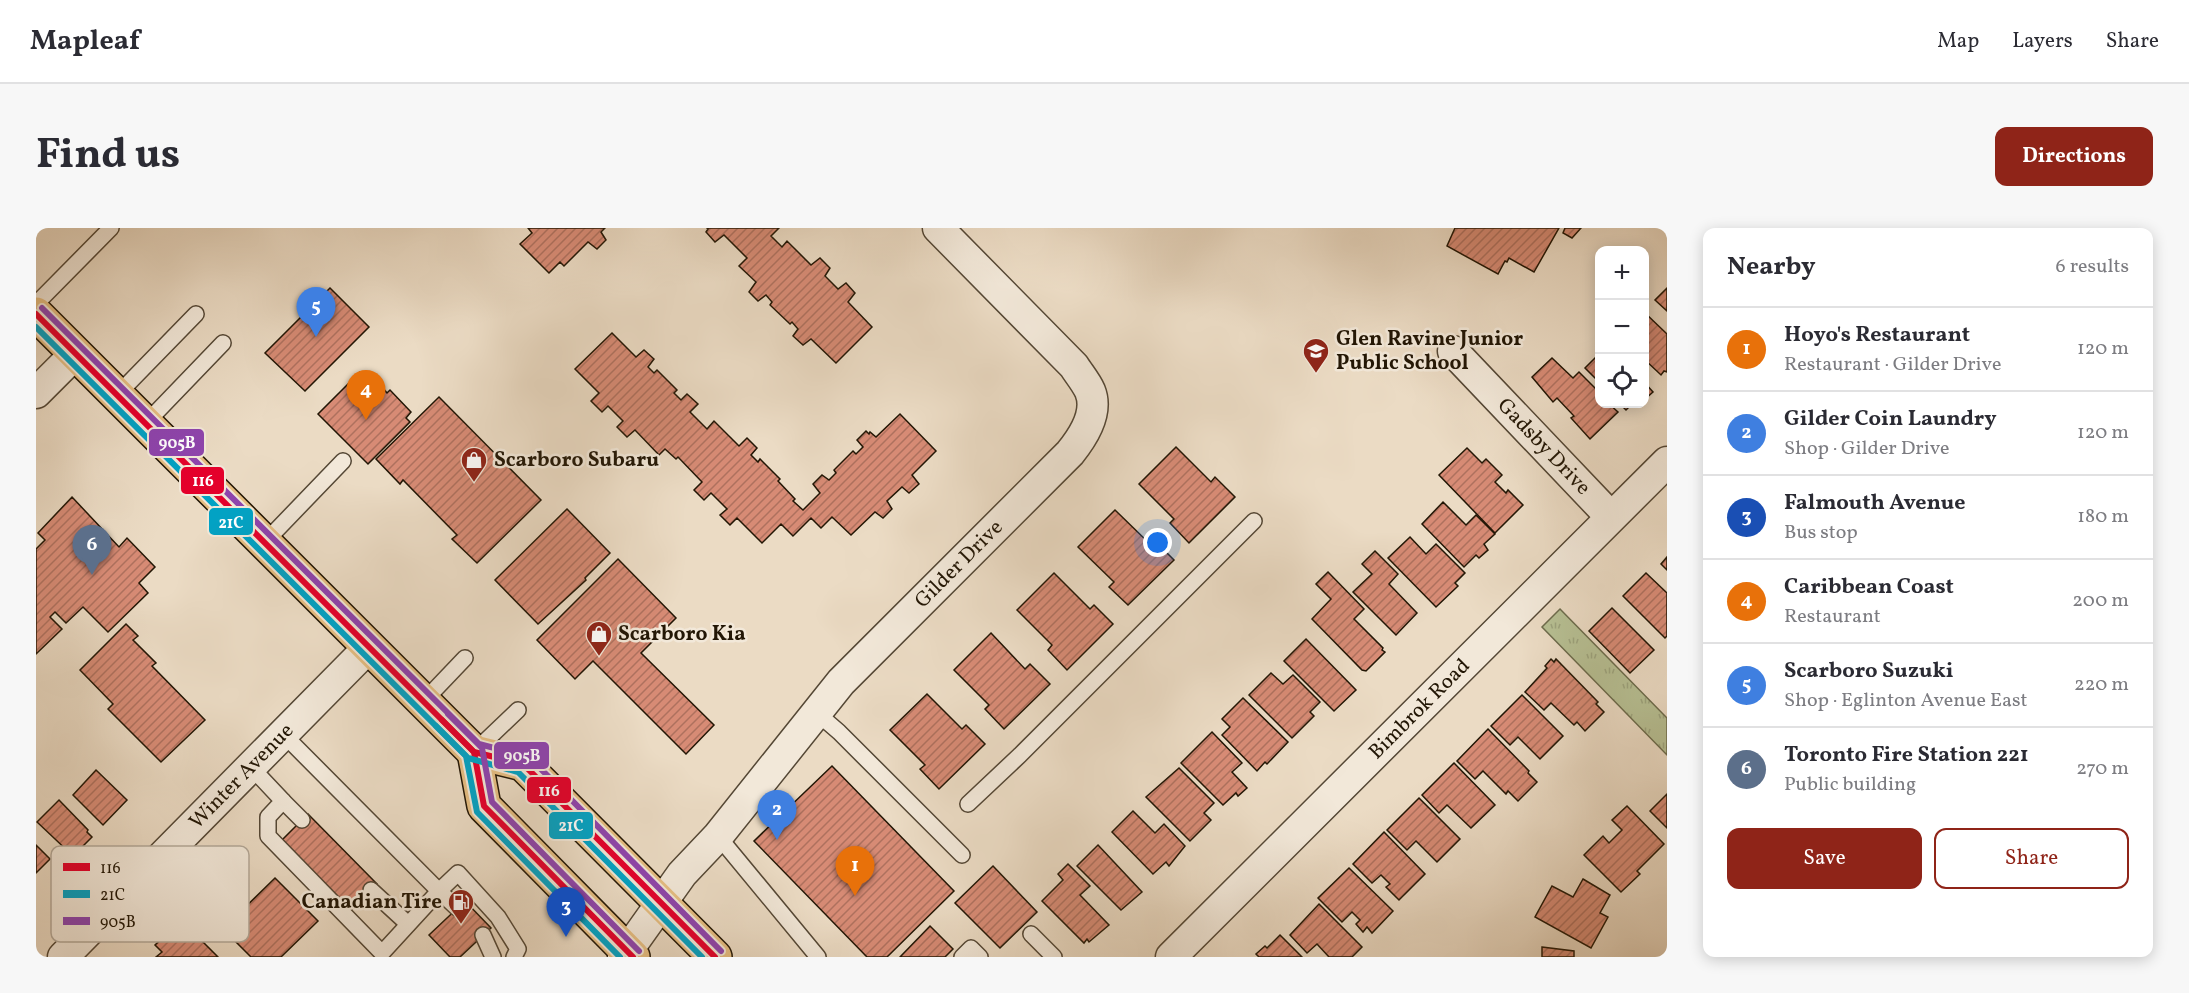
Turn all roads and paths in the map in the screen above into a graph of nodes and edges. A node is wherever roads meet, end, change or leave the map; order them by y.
1 (111, 228) edge
2 (938, 228) edge
3 (36, 304) edge
4 (36, 314) edge
5 (196, 314) dead end
6 (223, 344) dead end
7 (1453, 351) dead end
8 (76, 353) junction
9 (36, 393) edge
10 (118, 394) junction
11 (146, 423) junction
12 (342, 461) dead end
13 (1667, 462) edge
14 (1611, 517) junction
15 (1254, 521) dead end
16 (265, 542) junction
17 (369, 647) junction
18 (465, 658) dead end
19 (424, 701) junction
20 (518, 710) dead end
21 (817, 713) junction
22 (284, 734) junction
23 (474, 752) junction
24 (251, 767) junction
25 (283, 801) junction
26 (968, 804) dead end
27 (302, 820) dead end
28 (718, 836) junction
29 (173, 846) edge
30 (962, 855) dead end
31 (371, 890) dead end
32 (439, 891) junction
33 (663, 903) junction
34 (458, 908) dead end
35 (408, 924) junction
36 (1031, 934) dead end
37 (483, 935) dead end
38 (78, 942) edge
39 (383, 955) edge
40 (628, 955) edge
41 (63, 957) edge
42 (493, 957) edge
43 (514, 957) edge
44 (715, 957) edge
45 (818, 957) edge
46 (962, 957) edge
47 (980, 957) edge
48 (1054, 957) edge
49 (1171, 957) edge

1 - 3 lane
2 - 21 street, Gilder Drive
4 - 8 main road
5 - 10 lane
6 - 11 lane
7 - 14 street, Gadsby Drive
8 - 9 street
8 - 10 main road
10 - 11 main road
11 - 16 main road
12 - 16 lane
13 - 14 street, Bimbrok Road
14 - 49 street, Bimbrok Road
15 - 26 lane
16 - 17 main road
17 - 19 main road
17 - 22 street, Winter Avenue
18 - 19 lane
19 - 23 main road
20 - 23 lane
21 - 28 street, Gilder Drive
21 - 30 lane
22 - 24 street, Winter Avenue
22 - 32 lane
23 - 33 main road
23 - 40 main road
24 - 25 lane
24 - 29 street, Winter Avenue
25 - 27 lane
25 - 39 lane
28 - 33 street, Gilder Drive
28 - 45 lane
31 - 35 lane
32 - 34 lane
32 - 35 lane
32 - 43 lane
33 - 40 street, Gilder Drive
33 - 44 main road
35 - 39 lane
36 - 48 lane
37 - 42 lane
38 - 41 street, Winter Avenue
46 - 47 lane

